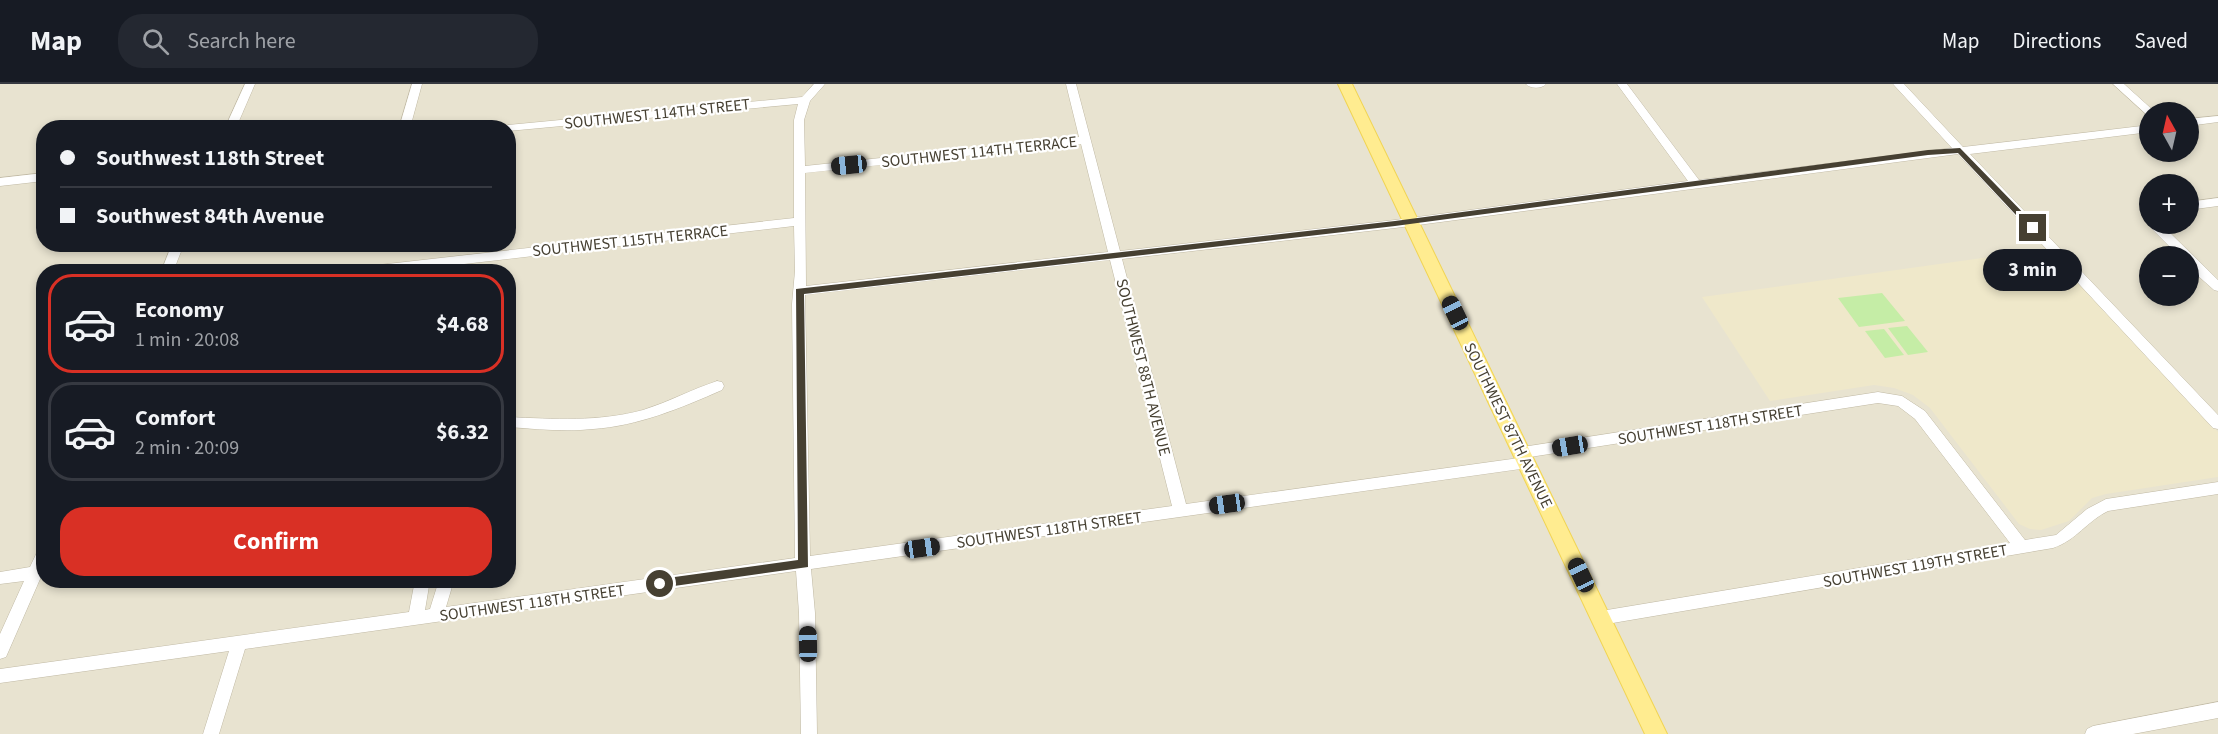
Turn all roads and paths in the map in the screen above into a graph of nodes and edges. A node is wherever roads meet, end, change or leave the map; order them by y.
1 (250, 84) edge
2 (417, 84) edge
3 (820, 84) edge
4 (1071, 84) edge
5 (1345, 84) edge
6 (1531, 84) edge
7 (1541, 84) edge
8 (1622, 84) edge
9 (1898, 84) edge
10 (2118, 84) edge
11 (805, 100) junction
12 (2139, 102) edge
13 (2218, 119) edge
14 (234, 120) edge
15 (406, 120) edge
16 (2199, 122) edge
17 (516, 127) edge
18 (2139, 129) edge
19 (1087, 140) junction
20 (1960, 151) junction
21 (800, 170) junction
22 (36, 178) edge
23 (1, 183) edge
24 (1696, 184) junction
25 (2218, 202) edge
26 (2199, 205) edge
27 (800, 221) junction
28 (1411, 221) junction
29 (2164, 234) edge
30 (2175, 246) edge
31 (1116, 255) junction
32 (422, 264) edge
33 (2199, 269) edge
34 (2218, 287) edge
35 (799, 291) junction
36 (717, 386) dead end
37 (516, 422) edge
38 (2218, 424) edge
39 (1525, 457) junction
40 (2218, 488) edge
41 (1180, 510) junction
42 (2022, 547) junction
43 (804, 564) junction
44 (36, 569) edge
45 (34, 573) junction
46 (0, 578) edge
47 (422, 588) edge
48 (444, 588) edge
49 (436, 615) junction
50 (416, 618) junction
51 (1601, 618) junction
52 (239, 643) junction
53 (0, 652) edge
54 (0, 676) edge
55 (2218, 710) edge
56 (211, 734) edge
57 (809, 734) edge
58 (1656, 734) edge
59 (2093, 734) edge

1 - 14 street
2 - 15 street
3 - 11 street
4 - 19 street, SOUTHWEST 88TH AVENUE
5 - 28 main road, SOUTHWEST 87TH AVENUE
6 - 7 street
8 - 24 street
9 - 20 street
10 - 12 street
11 - 17 street, SOUTHWEST 114TH STREET
11 - 21 street
13 - 16 street
18 - 20 street
19 - 21 street, SOUTHWEST 114TH TERRACE
19 - 31 street, SOUTHWEST 88TH AVENUE
20 - 24 street
20 - 38 street
21 - 27 street
22 - 23 street
24 - 28 street
25 - 26 street
27 - 32 street, SOUTHWEST 115TH TERRACE
27 - 35 street
28 - 31 street
28 - 39 main road, SOUTHWEST 87TH AVENUE
29 - 30 street
31 - 35 street
31 - 41 street, SOUTHWEST 88TH AVENUE
33 - 34 street
35 - 43 street
36 - 37 street
39 - 41 street, SOUTHWEST 118TH STREET
39 - 42 street, SOUTHWEST 118TH STREET
39 - 51 main road, SOUTHWEST 87TH AVENUE
40 - 42 street, SOUTHWEST 119TH STREET
41 - 43 street, SOUTHWEST 118TH STREET
42 - 51 street, SOUTHWEST 119TH STREET
43 - 49 street, SOUTHWEST 118TH STREET
43 - 57 street
44 - 45 street
45 - 46 street
45 - 53 street
47 - 50 street
48 - 49 street
49 - 50 street, SOUTHWEST 118TH STREET
50 - 52 street, SOUTHWEST 118TH STREET
51 - 58 main road, SOUTHWEST 87TH AVENUE
52 - 54 street, SOUTHWEST 118TH STREET
52 - 56 street
55 - 59 street

